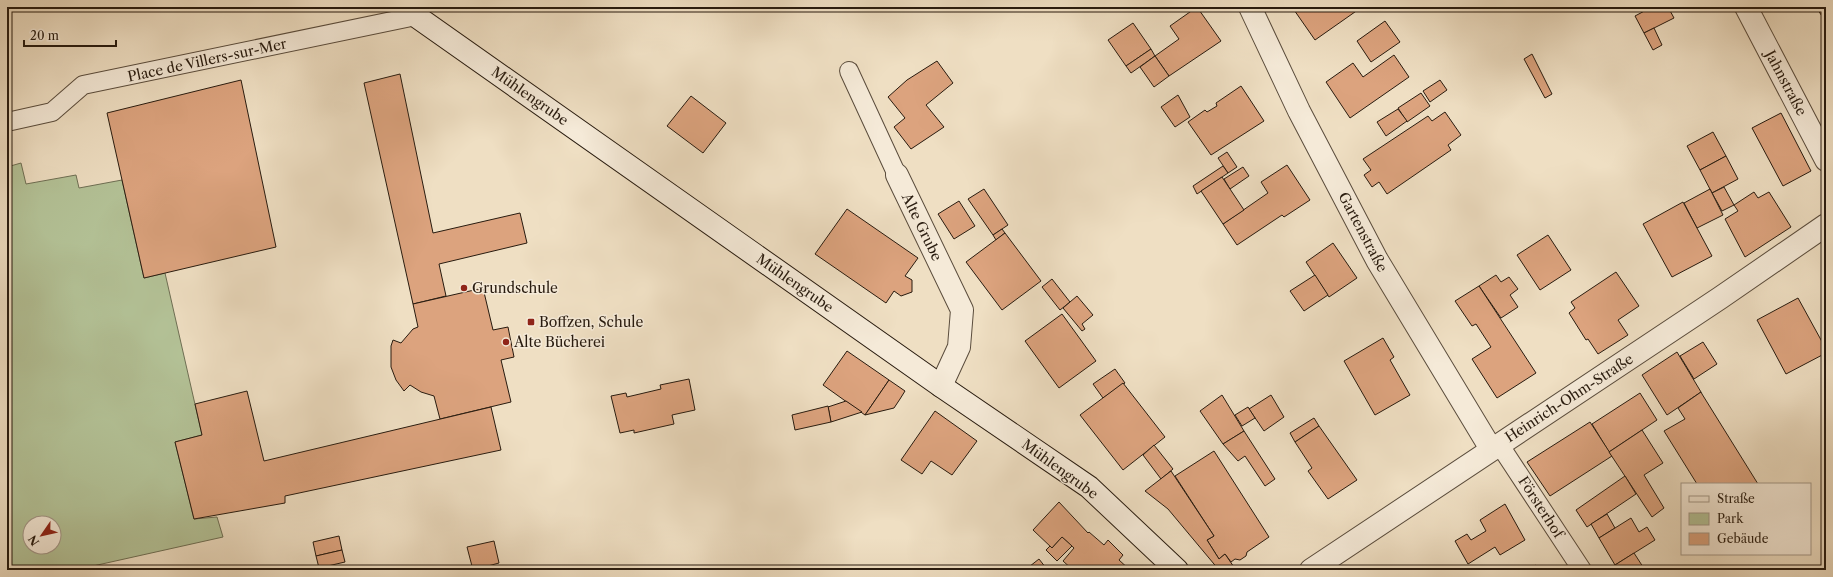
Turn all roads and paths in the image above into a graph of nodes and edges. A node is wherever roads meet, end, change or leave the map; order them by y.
1 (1250, 7) edge
2 (1746, 7) edge
3 (409, 12) edge
4 (849, 72) dead end
5 (7, 122) edge
6 (1826, 160) edge
7 (897, 175) joint
8 (1826, 225) edge
9 (942, 386) junction
10 (1495, 447) junction
11 (1177, 570) edge
12 (1311, 570) edge
13 (1582, 570) edge

1 - 10 street, Gartenstraße
2 - 6 street, Jahnstraße
3 - 5 lane, Place de Villers-sur-Mer
3 - 9 street, Mühlengrube
4 - 7 lane, Alte Grube
7 - 9 street, Alte Grube
8 - 10 street, Heinrich-Ohm-Straße
9 - 11 street, Mühlengrube
10 - 12 street, Heinrich-Ohm-Straße
10 - 13 lane, Försterhof

